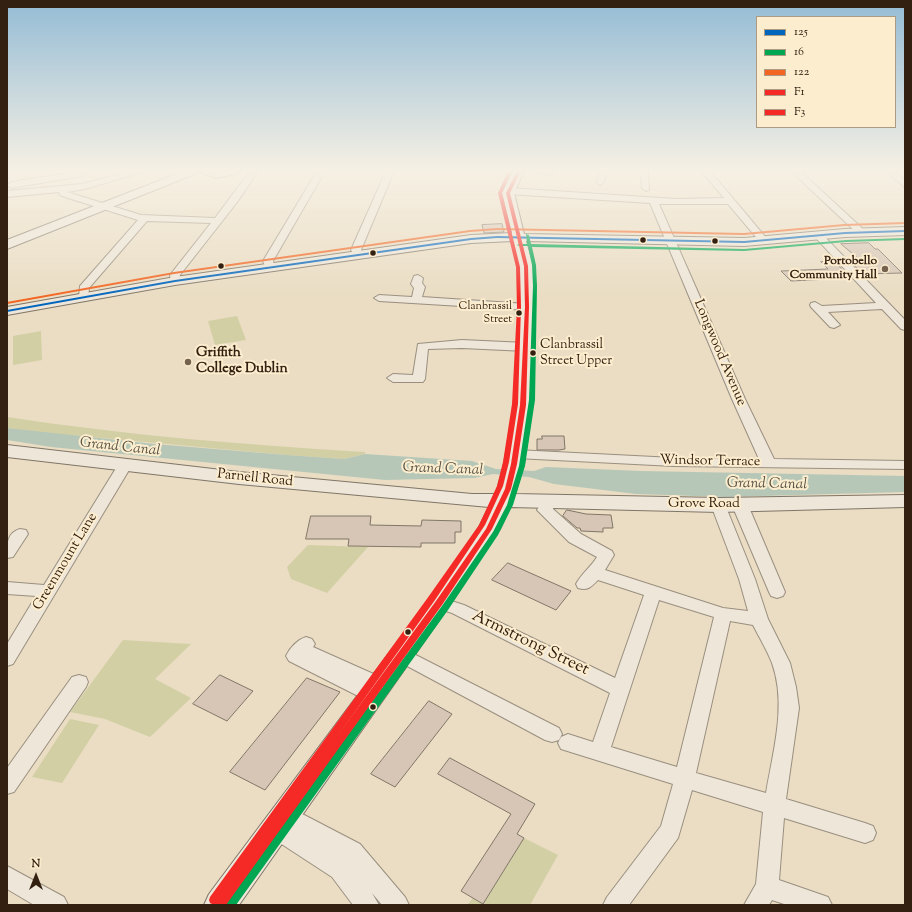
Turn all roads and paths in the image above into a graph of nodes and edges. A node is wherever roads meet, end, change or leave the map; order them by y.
1 (88, 214) edge
2 (126, 214) edge
3 (223, 214) edge
4 (296, 214) edge
5 (372, 214) edge
6 (513, 214) edge
7 (659, 214) edge
8 (740, 214) edge
9 (841, 214) edge
10 (144, 219) junction
11 (218, 221) junction
12 (905, 231) edge
13 (861, 232) junction
14 (818, 235) junction
15 (519, 237) junction
16 (672, 240) junction
17 (764, 241) junction
18 (7, 245) edge
19 (358, 255) junction
20 (270, 267) junction
21 (418, 278) dead end
22 (175, 281) junction
23 (84, 297) junction
24 (380, 298) dead end
25 (416, 300) junction
26 (885, 306) junction
27 (527, 307) junction
28 (7, 311) edge
29 (834, 325) dead end
30 (905, 327) edge
31 (526, 347) junction
32 (394, 378) dead end
33 (7, 451) edge
34 (769, 464) junction
35 (125, 465) junction
36 (905, 465) edge
37 (514, 466) junction
38 (905, 501) edge
39 (503, 502) junction
40 (548, 502) junction
41 (719, 505) junction
42 (740, 505) junction
43 (20, 534) dead end
44 (7, 553) edge
45 (596, 572) junction
46 (584, 584) dead end
47 (7, 588) edge
48 (49, 591) junction
49 (777, 592) dead end
50 (654, 594) junction
51 (439, 603) junction
52 (723, 614) junction
53 (759, 619) junction
54 (301, 650) dead end
55 (402, 655) junction
56 (7, 659) edge
57 (79, 682) dead end
58 (620, 689) junction
59 (377, 690) junction
60 (599, 752) junction
61 (685, 777) junction
62 (7, 784) edge
63 (775, 805) junction
64 (279, 822) junction
65 (865, 833) dead end
66 (7, 877) edge
67 (762, 896) edge
68 (56, 905) edge
69 (220, 905) edge
70 (367, 905) edge
71 (397, 905) edge
72 (615, 905) edge
73 (820, 905) edge

1 - 18 main road
2 - 10 street
3 - 11 street
4 - 20 street
5 - 19 street
6 - 15 main road
7 - 16 street, Longwood Avenue
8 - 17 street
9 - 13 street
10 - 11 street
10 - 23 street
11 - 22 street
12 - 13 main road
13 - 14 main road
14 - 17 main road
14 - 26 street
15 - 16 main road
15 - 19 main road
15 - 27 main road
16 - 17 main road
16 - 34 street, Longwood Avenue
19 - 20 main road
20 - 22 main road
21 - 25 street
22 - 23 main road
23 - 28 main road
24 - 25 street
25 - 27 street
26 - 29 street
26 - 30 street
27 - 31 main road
31 - 32 street
31 - 37 main road
33 - 35 main road, Parnell Road
34 - 36 street, Windsor Terrace
34 - 37 street, Windsor Terrace
35 - 39 main road, Parnell Road
35 - 48 street, Greenmount Lane
37 - 39 main road
38 - 42 main road, Grove Road
39 - 40 main road, Grove Road
39 - 51 main road
40 - 41 main road, Grove Road
40 - 45 street
41 - 42 main road, Grove Road
41 - 53 street
42 - 49 street
43 - 44 street
45 - 46 street
45 - 50 street
47 - 48 street
48 - 56 street, Greenmount Lane
50 - 52 street
50 - 58 street
51 - 55 main road
51 - 58 street, Armstrong Street
52 - 53 street
52 - 61 street
53 - 63 street
54 - 59 street
55 - 59 main road
55 - 60 street
57 - 62 street
58 - 60 street
59 - 64 main road
60 - 61 street
61 - 63 street
61 - 72 street
63 - 65 street
63 - 67 street
64 - 69 main road
64 - 70 street
64 - 71 street
66 - 68 street
67 - 73 street

